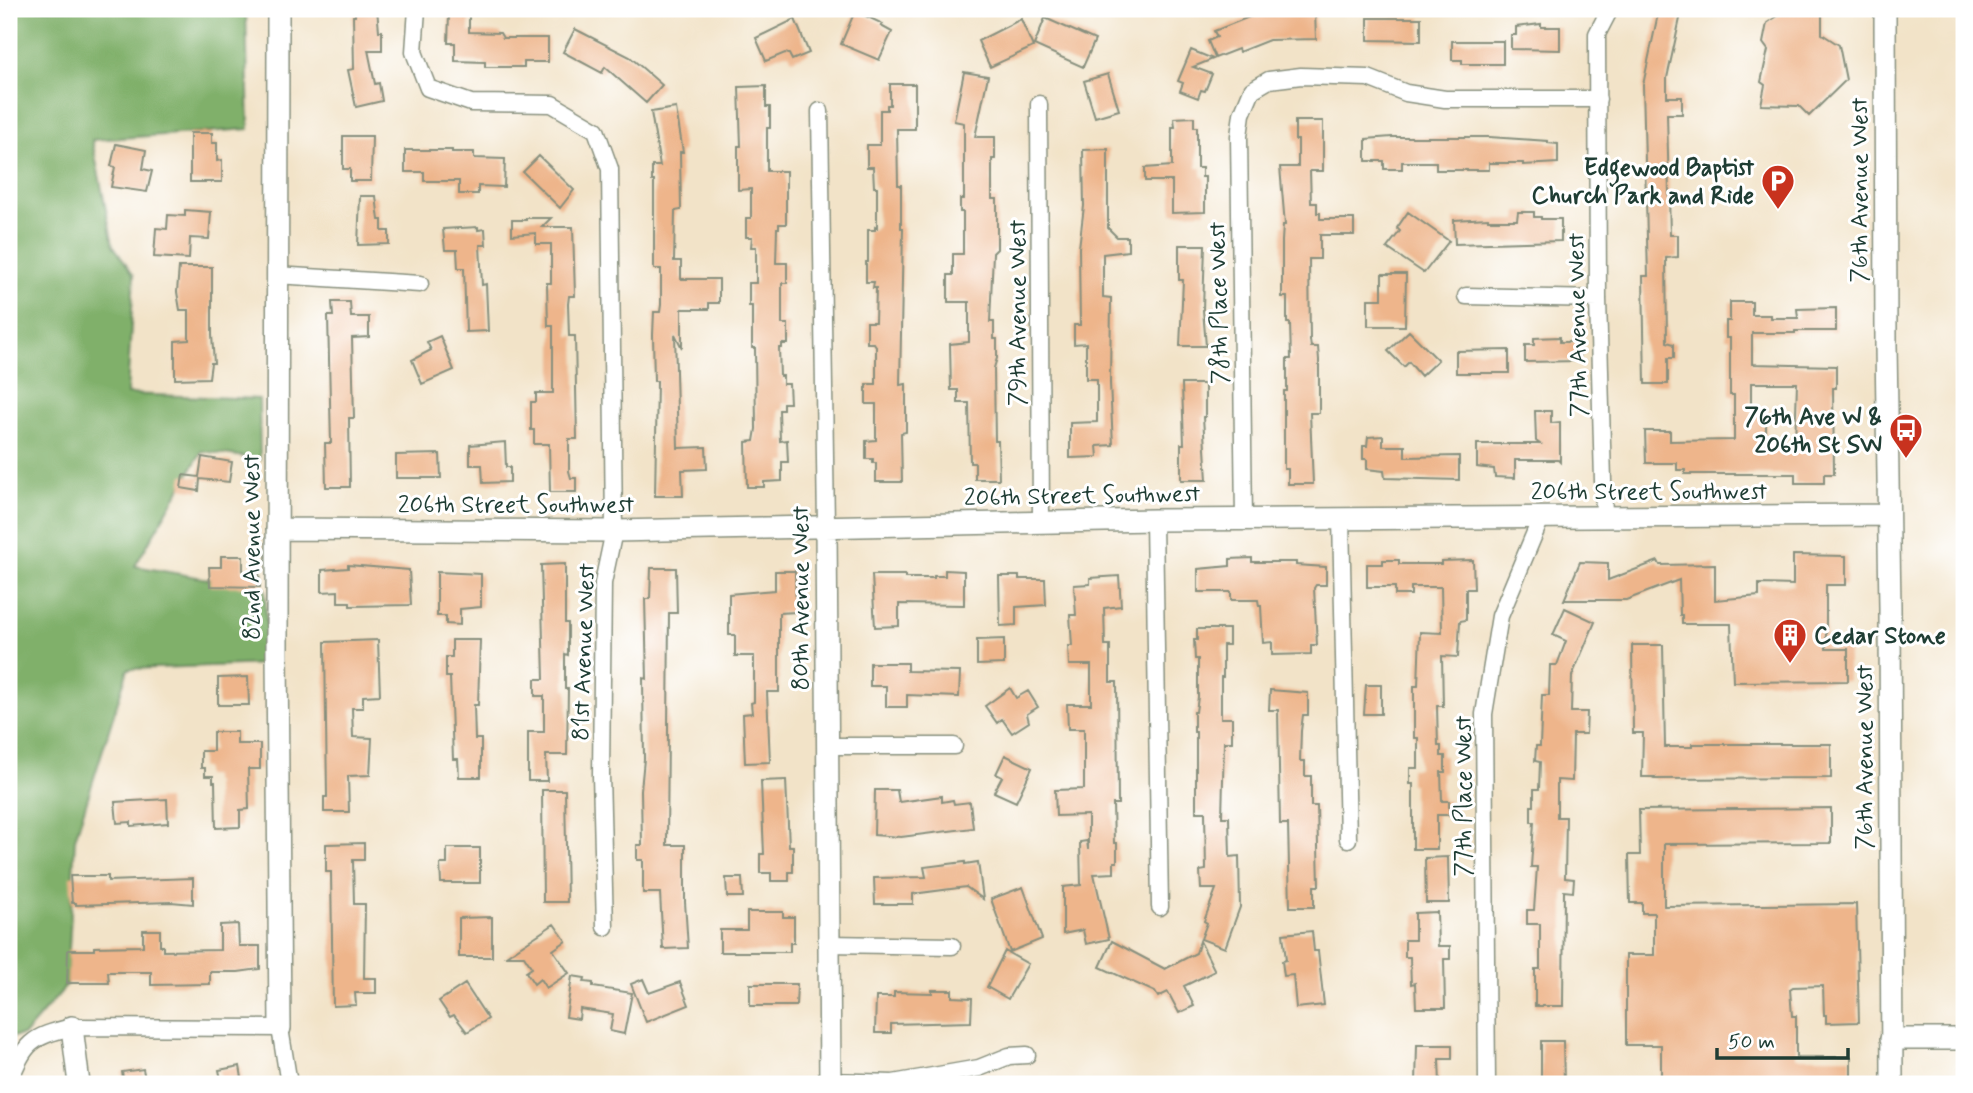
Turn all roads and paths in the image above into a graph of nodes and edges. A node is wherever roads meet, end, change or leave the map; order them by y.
1 (278, 9) edge
2 (417, 9) edge
3 (1609, 9) edge
4 (1885, 9) edge
5 (1598, 99) junction
6 (1039, 104) dead end
7 (820, 111) dead end
8 (276, 275) junction
9 (420, 284) dead end
10 (1466, 296) dead end
11 (1598, 299) junction
12 (1888, 515) junction
13 (1604, 517) junction
14 (1341, 518) junction
15 (1541, 518) junction
16 (1244, 519) junction
17 (1154, 520) junction
18 (1041, 522) junction
19 (826, 526) junction
20 (277, 529) junction
21 (614, 531) junction
22 (827, 746) junction
23 (954, 746) dead end
24 (1348, 839) dead end
25 (1160, 907) dead end
26 (605, 927) dead end
27 (828, 944) junction
28 (952, 946) dead end
29 (72, 1027) junction
30 (280, 1028) junction
31 (1891, 1039) junction
32 (1964, 1039) edge
33 (1027, 1055) dead end
34 (9, 1082) edge
35 (830, 1082) edge
36 (79, 1084) edge
37 (289, 1084) edge
38 (1487, 1084) edge
39 (1892, 1084) edge

1 - 8 street, 82nd Avenue West
2 - 21 street, 81st Avenue West
3 - 5 street, 77th Avenue West
4 - 12 street, 76th Avenue West
5 - 11 street, 77th Avenue West
5 - 16 street, 78th Place West
6 - 18 street, 79th Avenue West
7 - 19 street, 80th Avenue West
8 - 9 street
8 - 20 street, 82nd Avenue West
10 - 11 street
11 - 13 street, 77th Avenue West
12 - 13 street, 206th Street Southwest
12 - 31 street, 76th Avenue West
13 - 15 street, 206th Street Southwest
14 - 15 street, 206th Street Southwest
14 - 16 street, 206th Street Southwest
14 - 24 street
15 - 38 street, 77th Place West
16 - 17 street, 206th Street Southwest
17 - 18 street, 206th Street Southwest
17 - 25 street
18 - 19 street, 206th Street Southwest
19 - 21 street, 206th Street Southwest
19 - 22 street, 80th Avenue West
20 - 21 street, 206th Street Southwest
20 - 30 street, 82nd Avenue West
21 - 26 street, 81st Avenue West
22 - 23 street
22 - 27 street, 80th Avenue West
27 - 28 street
27 - 35 street, 80th Avenue West
29 - 30 street
29 - 34 street
29 - 36 street
30 - 37 street, 82nd Avenue West
31 - 32 street
31 - 39 street, 76th Avenue West
33 - 35 street

